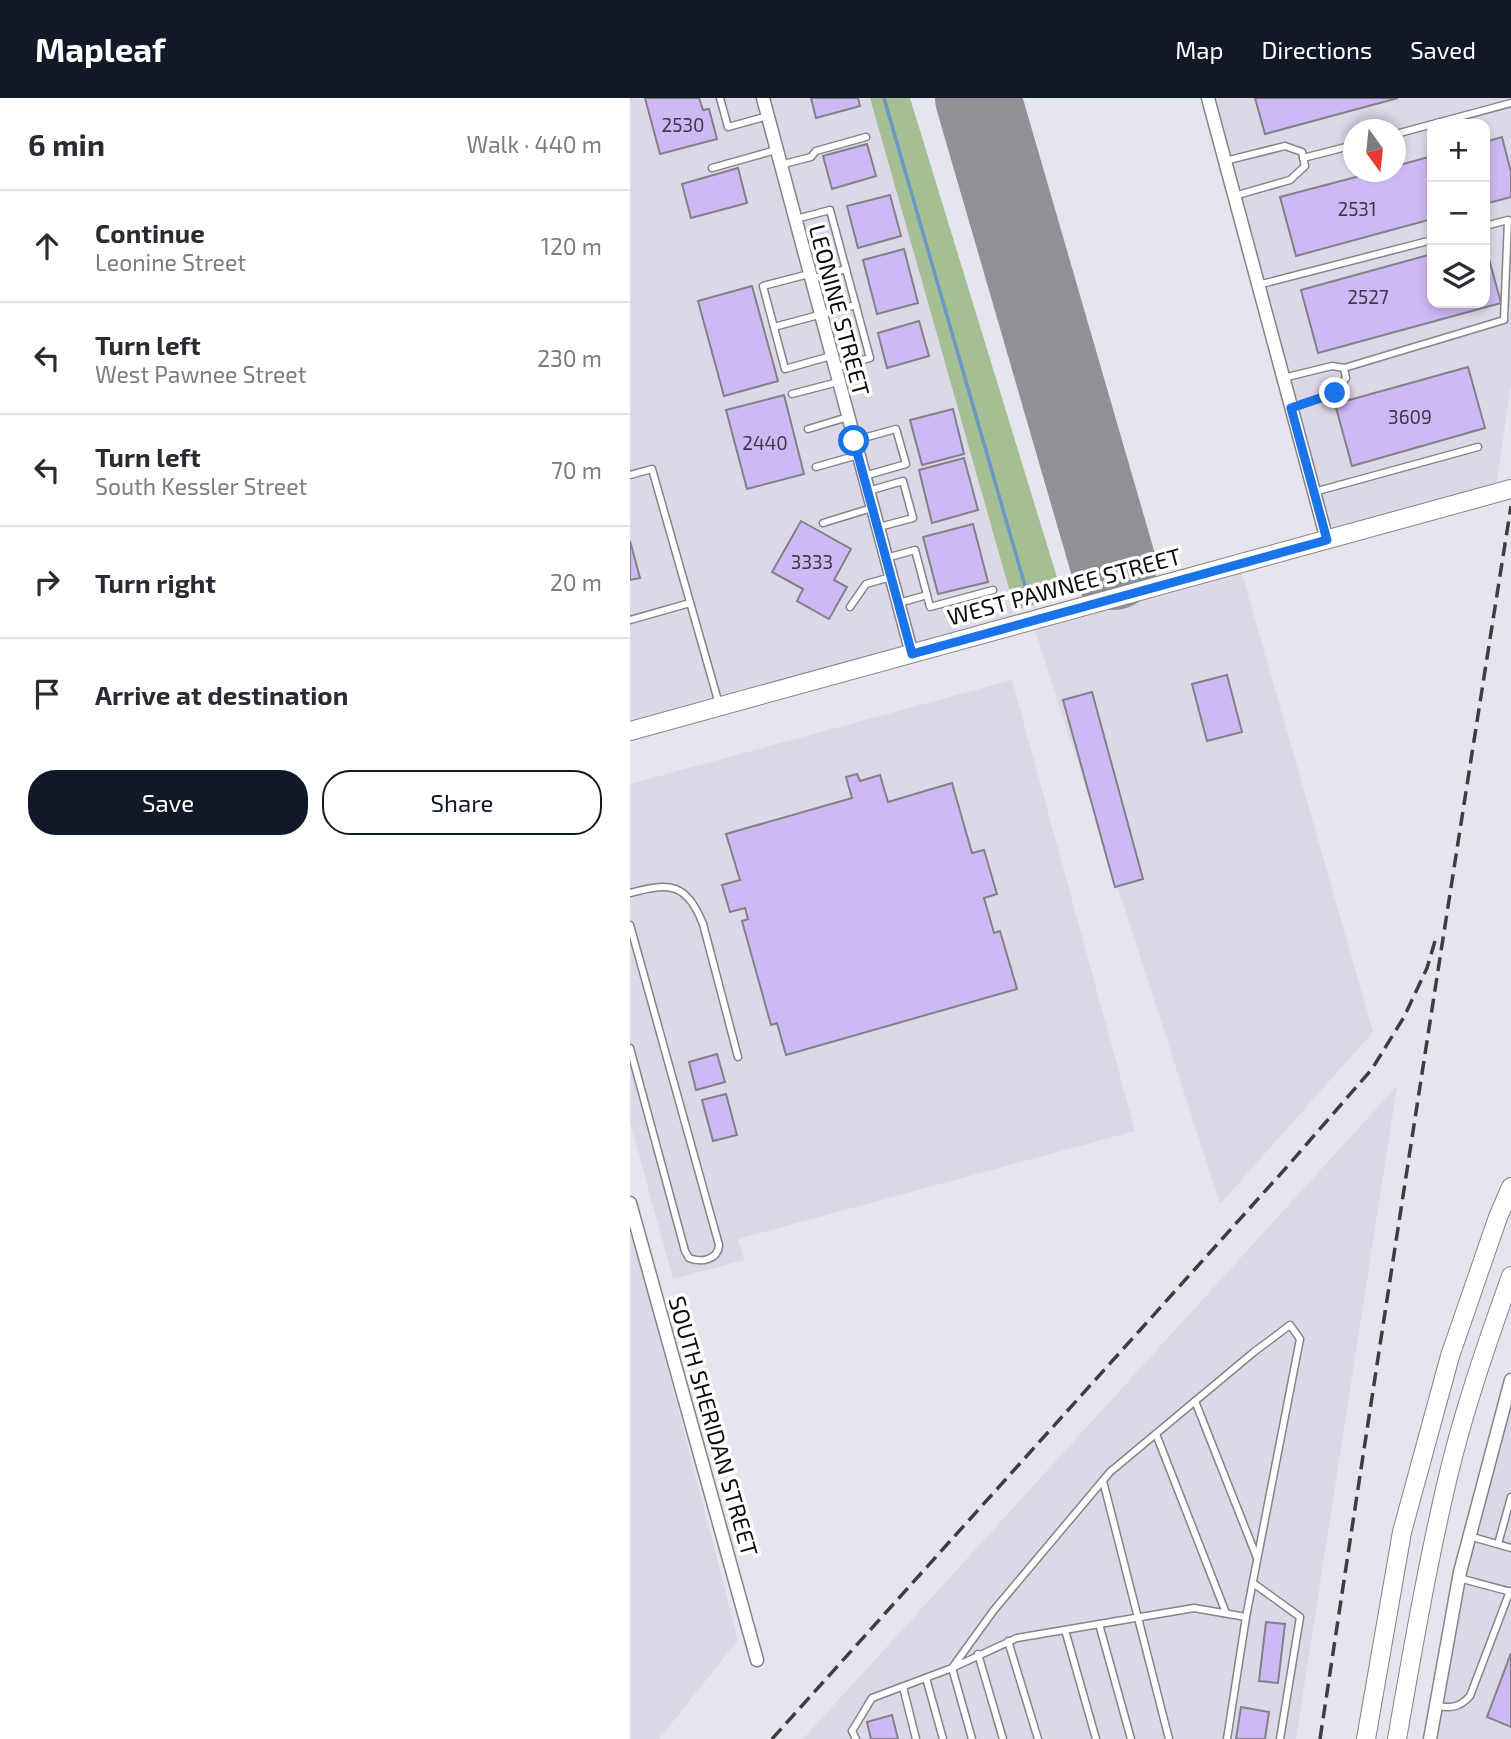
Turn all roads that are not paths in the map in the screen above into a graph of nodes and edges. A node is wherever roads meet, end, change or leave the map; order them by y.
1 (720, 98) edge
2 (765, 98) edge
3 (1208, 98) edge
4 (1511, 103) edge
5 (768, 116) junction
6 (1406, 131) edge
7 (866, 137) dead end
8 (1343, 148) edge
9 (776, 150) junction
10 (1303, 158) junction
11 (1225, 161) junction
12 (780, 165) junction
13 (712, 168) dead end
14 (1234, 196) junction
15 (794, 219) junction
16 (1490, 225) edge
17 (1427, 241) edge
18 (846, 269) junction
19 (810, 277) junction
20 (1258, 285) junction
21 (856, 305) junction
22 (820, 315) junction
23 (774, 327) junction
24 (833, 362) junction
25 (1344, 368) junction
26 (1283, 378) junction
27 (838, 382) junction
28 (792, 394) dead end
29 (1291, 408) junction
30 (848, 417) junction
31 (808, 429) dead end
32 (854, 441) junction
33 (1478, 447) dead end
34 (858, 455) junction
35 (816, 467) dead end
36 (630, 475) edge
37 (863, 476) junction
38 (1511, 489) edge
39 (867, 491) junction
40 (1314, 492) junction
41 (872, 508) junction
42 (822, 523) dead end
43 (877, 527) junction
44 (1327, 540) junction
45 (886, 558) junction
46 (891, 577) junction
47 (993, 590) dead end
48 (928, 595) junction
49 (690, 603) junction
50 (898, 604) junction
51 (850, 607) dead end
52 (630, 620) edge
53 (912, 654) junction
54 (719, 706) junction
55 (630, 731) edge
56 (630, 893) edge
57 (630, 925) edge
58 (630, 1048) edge
59 (738, 1057) dead end
60 (1511, 1186) edge
61 (630, 1203) edge
62 (1511, 1276) edge
63 (1511, 1380) edge
64 (1508, 1398) edge
65 (1195, 1401) junction
66 (1156, 1434) junction
67 (1103, 1481) junction
68 (1511, 1497) edge
69 (1469, 1536) junction
70 (1498, 1544) junction
71 (1511, 1548) edge
72 (1257, 1560) junction
73 (1459, 1578) junction
74 (1253, 1583) junction
75 (1510, 1591) edge
76 (1226, 1613) junction
77 (1246, 1616) junction
78 (1139, 1617) junction
79 (1099, 1624) junction
80 (1065, 1630) junction
81 (1009, 1641) junction
82 (978, 1654) junction
83 (757, 1660) dead end
84 (952, 1668) junction
85 (926, 1678) junction
86 (902, 1687) junction
87 (1436, 1706) junction
88 (856, 1739) edge
89 (916, 1739) edge
90 (943, 1739) edge
91 (972, 1739) edge
92 (1003, 1739) edge
93 (1038, 1739) edge
94 (1096, 1739) edge
95 (1131, 1739) edge
96 (1169, 1739) edge
97 (1227, 1739) edge
98 (1280, 1739) edge
99 (1366, 1739) edge
100 (1397, 1739) edge
101 (1430, 1739) edge

1 - 5 lane
2 - 5 street, LEONINE STREET
3 - 11 street
4 - 6 lane
5 - 9 street, LEONINE STREET
7 - 12 lane
8 - 10 lane
9 - 12 street, LEONINE STREET
9 - 13 lane
10 - 11 lane
10 - 14 lane
11 - 14 street
12 - 15 street, LEONINE STREET
14 - 20 street
15 - 18 lane
15 - 19 street, LEONINE STREET
16 - 25 lane
17 - 20 lane
18 - 19 lane
18 - 21 lane
19 - 22 street, LEONINE STREET
19 - 23 lane
20 - 26 street
21 - 22 lane
21 - 24 lane
22 - 23 lane
22 - 24 street, LEONINE STREET
23 - 24 lane
24 - 27 street, LEONINE STREET
25 - 26 lane
25 - 29 lane
26 - 29 street
27 - 28 lane
27 - 30 street, LEONINE STREET
29 - 40 street
30 - 31 lane
30 - 32 street, LEONINE STREET
32 - 34 street, LEONINE STREET
32 - 37 lane
33 - 40 lane
34 - 35 lane
34 - 37 street, LEONINE STREET
36 - 49 lane
37 - 39 street, LEONINE STREET
38 - 44 main road, WEST PAWNEE STREET
39 - 41 street, LEONINE STREET
39 - 43 lane
40 - 44 street
41 - 42 lane
41 - 43 street, LEONINE STREET
43 - 45 street, LEONINE STREET
44 - 53 main road, WEST PAWNEE STREET
45 - 46 street, LEONINE STREET
45 - 48 lane
46 - 50 street, LEONINE STREET
46 - 51 lane
47 - 48 lane
48 - 50 lane
49 - 52 lane
49 - 54 lane
50 - 53 street, LEONINE STREET
53 - 54 main road, WEST PAWNEE STREET
54 - 55 main road, WEST PAWNEE STREET
56 - 59 lane
57 - 58 lane
60 - 99 main road
61 - 83 street, SOUTH SHERIDAN STREET
62 - 100 main road
63 - 64 street
64 - 69 street
65 - 66 lane
65 - 72 lane
65 - 72 lane
66 - 67 lane
66 - 76 lane
67 - 78 lane
67 - 84 lane
68 - 70 lane
69 - 70 lane
69 - 73 street
70 - 71 lane
72 - 74 lane
73 - 75 lane
73 - 87 street
74 - 77 lane
74 - 98 lane
75 - 87 lane
76 - 77 lane
76 - 78 lane
77 - 97 lane
78 - 79 lane
78 - 96 lane
79 - 80 lane
79 - 95 lane
80 - 81 lane
80 - 94 lane
81 - 82 lane
81 - 93 lane
82 - 84 lane
82 - 92 lane
84 - 85 lane
84 - 91 lane
85 - 86 lane
85 - 90 lane
86 - 88 lane
86 - 89 lane
87 - 101 street

